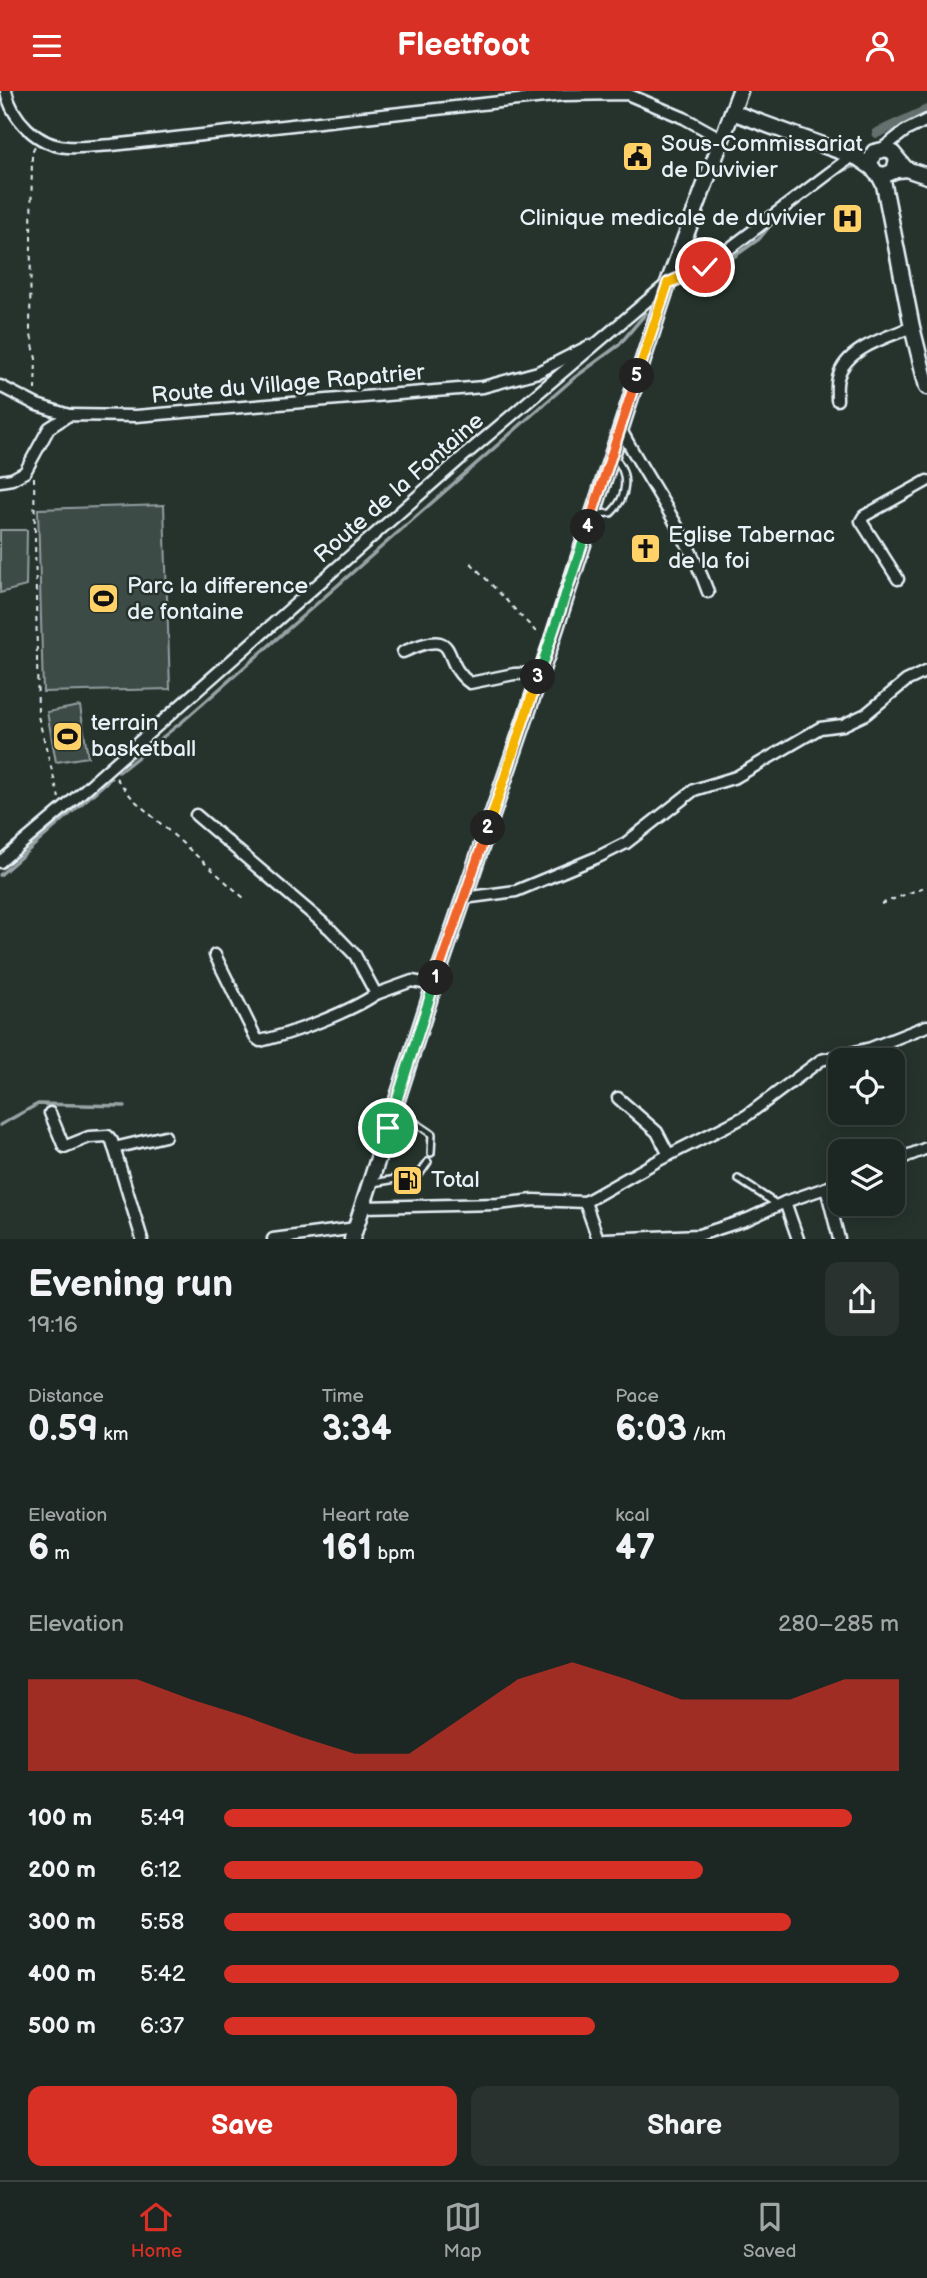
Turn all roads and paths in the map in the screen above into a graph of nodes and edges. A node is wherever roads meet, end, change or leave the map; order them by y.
1 (6, 91) edge
2 (740, 91) edge
3 (562, 93) edge
4 (637, 95) edge
5 (732, 112) junction
6 (927, 120) edge
7 (40, 138) junction
8 (722, 139) junction
9 (855, 157) junction
10 (888, 166) junction
11 (927, 176) edge
12 (668, 283) junction
13 (912, 327) junction
14 (602, 340) junction
15 (926, 379) edge
16 (0, 386) edge
17 (837, 400) dead end
18 (37, 405) junction
19 (69, 415) junction
20 (620, 428) junction
21 (611, 454) junction
22 (34, 478) dead end
23 (0, 481) edge
24 (927, 481) edge
25 (592, 514) junction
26 (471, 563) dead end
27 (898, 579) dead end
28 (708, 591) dead end
29 (550, 646) junction
30 (403, 652) dead end
31 (927, 671) edge
32 (539, 673) junction
33 (109, 768) junction
34 (64, 808) junction
35 (197, 815) dead end
36 (0, 862) edge
37 (927, 886) edge
38 (464, 898) junction
39 (245, 899) dead end
40 (881, 904) dead end
41 (215, 955) dead end
42 (434, 985) junction
43 (377, 993) junction
44 (927, 1025) edge
45 (618, 1098) dead end
46 (395, 1109) junction
47 (50, 1114) dead end
48 (165, 1136) dead end
49 (114, 1148) junction
50 (927, 1148) edge
51 (431, 1153) dead end
52 (669, 1155) junction
53 (905, 1157) edge
54 (428, 1162) dead end
55 (738, 1179) dead end
56 (372, 1183) junction
57 (826, 1188) joint
58 (585, 1202) junction
59 (782, 1204) junction
60 (364, 1207) junction
61 (354, 1233) edge
62 (142, 1238) edge
63 (273, 1238) edge
64 (598, 1238) edge
65 (606, 1238) edge
66 (798, 1238) edge
67 (839, 1238) edge

1 - 7 street
2 - 5 main road
3 - 4 street
3 - 7 street
4 - 8 street
5 - 8 main road
5 - 9 main road
6 - 10 street
7 - 18 path
8 - 12 main road
9 - 10 main road
9 - 10 main road
9 - 12 street, Route de la Fontaine
10 - 11 main road
10 - 13 main road
12 - 14 street, Route de la Fontaine
12 - 20 main road
13 - 15 main road
13 - 17 street
14 - 19 street, Route du Village Rapatrier
14 - 33 street, Route de la Fontaine
16 - 18 street, Route du Village Rapatrier
18 - 19 street, Route du Village Rapatrier
19 - 23 street
20 - 21 main road
20 - 28 street
21 - 25 main road
21 - 25 lane
22 - 34 path
24 - 27 street
25 - 29 main road
26 - 29 path
29 - 32 main road
30 - 32 street
31 - 38 street
32 - 38 main road
33 - 34 street, Route de la Fontaine
33 - 39 path
34 - 36 street, Route de la Fontaine
35 - 43 street
37 - 40 path
38 - 42 main road
41 - 43 street
42 - 43 street
42 - 46 main road
44 - 52 street
45 - 52 street
46 - 51 lane
46 - 56 main road
47 - 49 street
48 - 49 street
49 - 62 street
50 - 53 street
52 - 58 street
54 - 56 lane
55 - 59 lane
56 - 60 main road
57 - 59 street
57 - 67 street
58 - 60 street
58 - 64 street
59 - 65 street
59 - 66 street
60 - 61 main road
61 - 63 street

